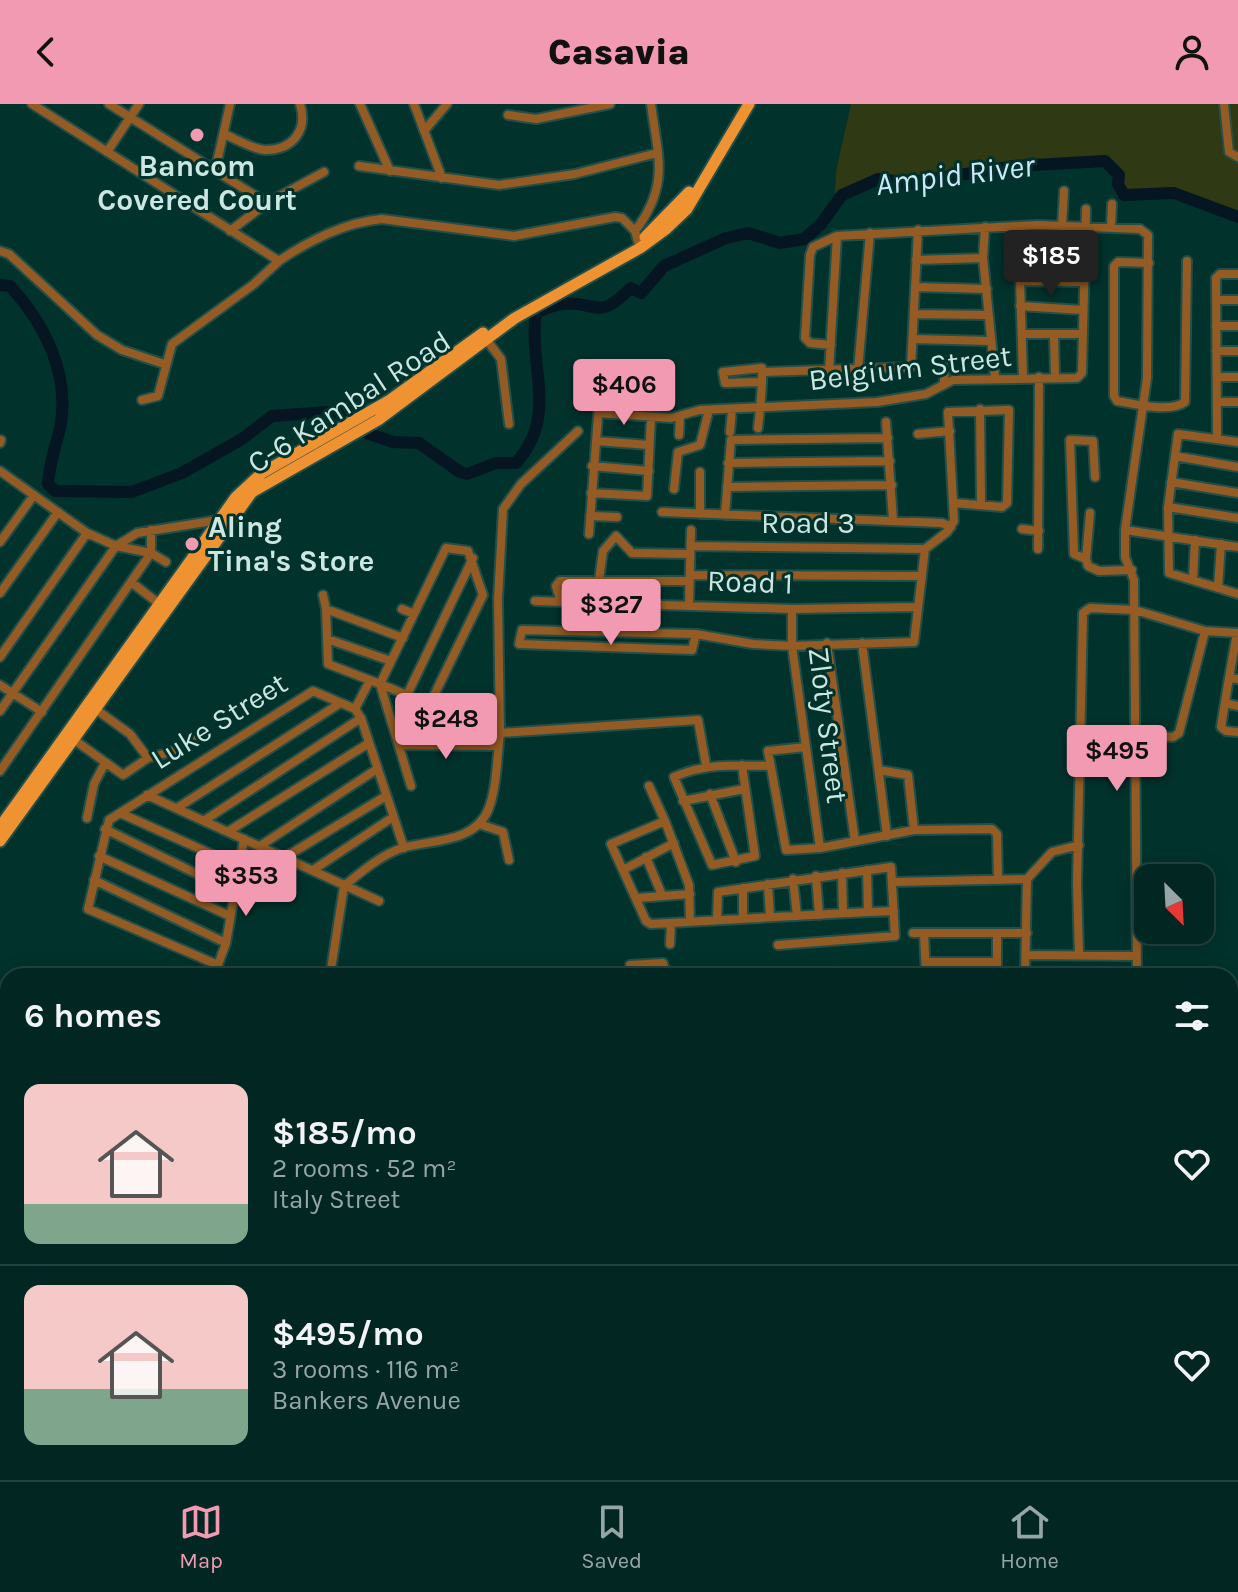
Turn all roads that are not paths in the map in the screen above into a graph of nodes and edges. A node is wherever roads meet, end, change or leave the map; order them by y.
1 (32, 104) edge
2 (109, 104) edge
3 (139, 104) edge
4 (230, 104) edge
5 (300, 104) edge
6 (360, 104) edge
7 (414, 104) edge
8 (447, 104) edge
9 (610, 104) edge
10 (651, 104) edge
11 (742, 104) edge
12 (749, 104) edge
13 (1224, 104) edge
14 (508, 115) dead end
15 (130, 118) junction
16 (424, 131) junction
17 (224, 134) junction
18 (107, 152) junction
19 (657, 153) junction
20 (1238, 157) edge
21 (359, 166) dead end
22 (215, 171) junction
23 (390, 171) junction
24 (324, 172) dead end
25 (442, 178) junction
26 (1064, 191) dead end
27 (267, 203) junction
28 (1112, 204) dead end
29 (1086, 209) dead end
30 (1062, 226) junction
31 (985, 227) junction
32 (1086, 227) junction
33 (1012, 228) junction
34 (1111, 228) junction
35 (918, 230) junction
36 (230, 231) junction
37 (870, 233) junction
38 (837, 236) junction
39 (637, 240) junction
40 (0, 251) edge
41 (1016, 252) junction
42 (1085, 256) junction
43 (983, 258) junction
44 (916, 260) junction
45 (279, 261) junction
46 (1187, 261) dead end
47 (1149, 263) junction
48 (1238, 274) edge
49 (1020, 281) junction
50 (1083, 282) junction
51 (915, 287) junction
52 (987, 289) junction
53 (1216, 300) junction
54 (1238, 300) edge
55 (1020, 306) junction
56 (1082, 310) junction
57 (914, 314) junction
58 (988, 315) junction
59 (1216, 326) junction
60 (1238, 326) edge
61 (1022, 334) junction
62 (1054, 334) junction
63 (1081, 334) junction
64 (484, 336) junction
65 (913, 339) junction
66 (990, 341) junction
67 (831, 345) junction
68 (1216, 351) junction
69 (1238, 351) edge
70 (945, 361) dead end
71 (164, 364) junction
72 (858, 370) junction
73 (829, 371) junction
74 (1055, 376) junction
75 (995, 377) junction
76 (1023, 377) junction
77 (1039, 377) junction
78 (1217, 377) junction
79 (1238, 377) edge
80 (944, 382) junction
81 (142, 400) dead end
82 (1218, 402) junction
83 (1238, 402) edge
84 (1143, 406) junction
85 (760, 408) junction
86 (980, 409) junction
87 (709, 410) junction
88 (732, 410) junction
89 (680, 416) junction
90 (651, 418) junction
91 (886, 422) dead end
92 (509, 424) dead end
93 (758, 428) dead end
94 (578, 431) dead end
95 (950, 431) junction
96 (730, 432) dead end
97 (918, 434) dead end
98 (679, 435) dead end
99 (888, 438) junction
100 (1217, 438) junction
101 (596, 441) junction
102 (1238, 442) edge
103 (649, 445) junction
104 (318, 447) junction
105 (1175, 456) junction
106 (890, 461) junction
107 (728, 463) junction
108 (592, 466) junction
109 (1238, 467) edge
110 (649, 471) junction
111 (700, 472) dead end
112 (2, 477) edge
113 (1095, 477) dead end
114 (1171, 482) junction
115 (892, 485) junction
116 (727, 487) junction
117 (674, 489) dead end
118 (591, 493) junction
119 (1238, 493) edge
120 (34, 495) junction
121 (954, 503) junction
122 (981, 505) junction
123 (1168, 507) junction
124 (58, 512) junction
125 (662, 512) dead end
126 (1090, 513) dead end
127 (700, 514) junction
128 (725, 515) junction
129 (590, 516) junction
130 (617, 517) dead end
131 (1238, 518) edge
132 (218, 520) junction
133 (893, 520) junction
134 (951, 527) junction
135 (1022, 529) dead end
136 (151, 530) junction
137 (691, 530) dead end
138 (1125, 530) junction
139 (1039, 531) junction
140 (87, 533) junction
141 (589, 534) dead end
142 (1167, 536) junction
143 (1195, 540) junction
144 (0, 542) edge
145 (1221, 544) junction
146 (116, 546) junction
147 (1238, 547) edge
148 (925, 549) junction
149 (1038, 549) dead end
150 (691, 550) junction
151 (151, 553) junction
152 (473, 558) junction
153 (1086, 559) junction
154 (166, 562) dead end
155 (1132, 570) junction
156 (922, 576) junction
157 (690, 578) junction
158 (599, 580) junction
159 (1193, 580) junction
160 (131, 582) junction
161 (1218, 588) junction
162 (0, 593) edge
163 (1238, 594) edge
164 (323, 595) dead end
165 (535, 601) dead end
166 (561, 602) junction
167 (689, 603) junction
168 (162, 607) junction
169 (916, 607) junction
170 (326, 609) junction
171 (402, 609) dead end
172 (792, 609) junction
173 (1135, 610) junction
174 (414, 614) junction
175 (1205, 631) junction
176 (1237, 633) edge
177 (696, 634) junction
178 (403, 638) junction
179 (327, 639) junction
180 (827, 643) junction
181 (862, 643) junction
182 (792, 646) junction
183 (0, 657) edge
184 (391, 661) junction
185 (1234, 679) edge
186 (370, 680) junction
187 (380, 684) junction
188 (0, 685) edge
189 (12, 693) junction
190 (407, 695) junction
191 (1225, 703) junction
192 (339, 704) junction
193 (1238, 706) edge
194 (91, 707) junction
195 (355, 709) junction
196 (0, 711) edge
197 (42, 712) junction
198 (361, 718) junction
199 (420, 724) junction
200 (1238, 732) edge
201 (500, 733) junction
202 (1136, 736) junction
203 (73, 739) junction
204 (196, 739) dead end
205 (369, 743) junction
206 (400, 745) junction
207 (428, 745) junction
208 (498, 746) junction
209 (806, 747) junction
210 (148, 758) junction
211 (105, 763) junction
212 (706, 765) junction
213 (742, 765) junction
214 (770, 766) junction
215 (377, 769) junction
216 (879, 770) junction
217 (0, 771) edge
218 (411, 786) dead end
219 (649, 786) dead end
220 (744, 789) junction
221 (710, 794) junction
222 (147, 795) junction
223 (386, 796) junction
224 (683, 801) junction
225 (177, 808) junction
226 (120, 813) junction
227 (393, 817) junction
228 (87, 818) dead end
229 (205, 820) junction
230 (665, 821) junction
231 (479, 824) junction
232 (0, 827) edge
233 (105, 829) junction
234 (914, 830) junction
235 (229, 831) junction
236 (887, 836) junction
237 (244, 839) junction
238 (0, 841) edge
239 (855, 841) junction
240 (674, 843) junction
241 (1079, 845) junction
242 (260, 846) junction
243 (404, 848) junction
244 (820, 848) junction
245 (99, 856) junction
246 (287, 856) junction
247 (646, 857) junction
248 (509, 860) dead end
249 (736, 862) junction
250 (238, 866) junction
251 (313, 870) junction
252 (623, 870) junction
253 (867, 870) junction
254 (842, 873) junction
255 (816, 876) junction
256 (793, 879) junction
257 (1027, 879) junction
258 (94, 880) junction
259 (998, 880) junction
260 (893, 882) junction
261 (768, 884) junction
262 (344, 886) junction
263 (743, 888) junction
264 (234, 892) junction
265 (690, 894) junction
266 (662, 895) junction
267 (637, 898) junction
268 (379, 901) dead end
269 (894, 911) junction
270 (868, 912) junction
271 (843, 913) junction
272 (819, 915) junction
273 (230, 916) junction
274 (797, 916) junction
275 (770, 917) junction
276 (743, 918) junction
277 (717, 920) junction
278 (690, 922) junction
279 (671, 923) junction
280 (913, 933) dead end
281 (924, 933) junction
282 (997, 933) junction
283 (1027, 933) junction
284 (226, 943) junction
285 (670, 944) dead end
286 (778, 945) dead end
287 (1026, 955) junction
288 (1079, 955) junction
289 (1136, 956) junction
290 (926, 962) junction
291 (997, 962) junction
292 (630, 965) dead end
293 (331, 968) edge
294 (665, 968) edge
295 (926, 968) edge
296 (997, 968) edge
297 (1025, 968) edge
298 (1137, 968) edge

1 - 18 street
2 - 15 street
3 - 15 street
4 - 17 street
5 - 17 street
6 - 23 street
7 - 16 street
8 - 16 street
9 - 14 street
10 - 19 street
11 - 39 main road, C-6 Kambal Road
12 - 39 main road, C-6 Kambal Road
13 - 20 street
15 - 18 street
15 - 22 street
16 - 25 street
17 - 22 street
18 - 36 street
19 - 25 street
19 - 39 street
21 - 23 street
22 - 27 street
23 - 25 street
24 - 27 street
26 - 30 street
27 - 36 street
28 - 34 street
29 - 32 street
30 - 32 street
30 - 33 street
31 - 33 street
31 - 35 street
31 - 43 street
32 - 34 street
32 - 42 street
33 - 41 street
34 - 47 street
35 - 37 street
35 - 44 street
36 - 45 street
37 - 38 street
37 - 72 street
38 - 67 street
38 - 67 street
39 - 45 street
39 - 64 main road, C-6 Kambal Road
40 - 71 street
41 - 42 street
41 - 49 street
42 - 50 street
43 - 44 street
43 - 52 street
44 - 51 street
45 - 71 street
46 - 84 street
47 - 84 street
47 - 84 street
48 - 53 street
49 - 50 street
49 - 55 street
50 - 56 street
51 - 52 street
51 - 57 street
52 - 58 street
53 - 54 street
53 - 59 street
55 - 56 street
55 - 61 street
56 - 63 street
57 - 58 street
57 - 65 street
58 - 66 street
59 - 60 street
59 - 68 street
61 - 62 street
61 - 76 street
62 - 63 street
62 - 74 street
63 - 74 street, Belgium Street
64 - 92 street
64 - 104 main road, C-6 Kambal Road
65 - 66 street
65 - 72 street
66 - 75 street
67 - 73 street
68 - 69 street
68 - 78 street
70 - 80 street
71 - 81 street
72 - 73 street
73 - 85 street
74 - 77 street, Belgium Street
75 - 76 street, Belgium Street
75 - 80 street, Belgium Street
76 - 77 street, Belgium Street
77 - 139 street
78 - 79 street
78 - 82 street
80 - 85 street, Belgium Street
82 - 83 street
82 - 100 street
84 - 138 street
85 - 88 street, Belgium Street
85 - 93 street
86 - 95 street
86 - 122 street
86 - 122 street
87 - 88 street, Belgium Street
87 - 89 street, Belgium Street
87 - 117 street
88 - 96 street
89 - 90 street, Belgium Street
89 - 98 street
90 - 101 street, Belgium Street
90 - 103 street
91 - 99 street
94 - 201 street
95 - 97 street
95 - 121 street
99 - 106 street
99 - 107 street
100 - 102 street
100 - 105 street
101 - 103 street
101 - 108 street
103 - 110 street
104 - 132 main road, C-6 Kambal Road
104 - 168 main road, C-6 Kambal Road
105 - 109 street
105 - 114 street
106 - 107 street
106 - 115 street
107 - 116 street
108 - 110 street
108 - 118 street
110 - 118 street
111 - 127 street
112 - 120 street
113 - 153 street
114 - 119 street
114 - 123 street
115 - 116 street
115 - 133 street
116 - 128 street
118 - 129 street
120 - 124 street
120 - 144 street
121 - 122 street
121 - 134 street
123 - 131 street
123 - 142 street
124 - 140 street
124 - 162 street
125 - 127 street
126 - 153 street
127 - 128 street
128 - 133 street
129 - 130 street
129 - 141 street
132 - 136 street
132 - 168 main road, C-6 Kambal Road
133 - 134 street
134 - 148 street
135 - 139 street
136 - 146 street
136 - 151 street
137 - 150 street
138 - 142 street
138 - 155 street
139 - 149 street
140 - 146 street
140 - 183 street
142 - 143 street
142 - 159 street
143 - 145 street
143 - 159 street
145 - 147 street
145 - 161 street
146 - 151 street
146 - 189 street
148 - 150 street, Road 3
148 - 156 street
150 - 157 street
150 - 158 street, Road 3
151 - 154 street
151 - 160 street
152 - 174 street
152 - 190 street
152 - 199 street
153 - 155 street
155 - 173 street
156 - 157 street
156 - 169 street
157 - 158 street
157 - 167 street
158 - 166 street
159 - 161 street
160 - 168 street
160 - 197 street
161 - 163 street
164 - 170 street
165 - 166 street, Road 1
166 - 167 street, Road 1
167 - 172 street, Road 1
168 - 194 main road, C-6 Kambal Road
169 - 172 street, Road 1
169 - 181 street
170 - 178 street
170 - 179 street
171 - 174 street
172 - 182 street, Zloty Street
173 - 175 street
173 - 202 street
173 - 241 street
174 - 178 street
175 - 176 street
175 - 202 street
176 - 185 street
177 - 177 street
177 - 182 street
178 - 184 street
179 - 184 street
179 - 186 street
180 - 181 street
180 - 182 street
180 - 239 street
181 - 216 street
182 - 209 street, Zloty Street
184 - 187 street
185 - 191 street
186 - 187 street
186 - 195 street
187 - 190 street
187 - 206 street
188 - 189 street
189 - 196 street
189 - 197 street
190 - 199 street
191 - 193 street
191 - 200 street
192 - 195 street, Luke Street
192 - 222 street, Luke Street
192 - 225 street
194 - 203 main road, C-6 Kambal Road
194 - 210 street
194 - 232 main road, C-6 Kambal Road
195 - 198 street
197 - 217 street
198 - 205 street
198 - 229 street
199 - 207 street
201 - 208 street
201 - 212 street
202 - 289 street
203 - 211 street
203 - 238 main road, C-6 Kambal Road
204 - 210 street
205 - 215 street
205 - 235 street
206 - 207 street
206 - 218 street
207 - 208 street
208 - 231 street
209 - 214 street
209 - 244 street, Zloty Street
210 - 211 street
211 - 228 street
212 - 213 street
212 - 224 street
213 - 214 street
213 - 220 street
214 - 244 street
215 - 223 street
215 - 242 street
216 - 234 street
216 - 236 street
219 - 230 street
220 - 221 street
220 - 249 street
221 - 224 street
221 - 249 street
222 - 225 street
222 - 226 street, Luke Street
223 - 227 street
223 - 246 street
224 - 249 street
225 - 229 street
226 - 233 street, Luke Street
226 - 250 street
227 - 243 street
227 - 251 street
229 - 235 street
230 - 240 street
230 - 252 street
231 - 243 street
231 - 248 street
233 - 245 street
233 - 264 street
234 - 236 street
234 - 259 street
235 - 237 street
236 - 239 street
237 - 242 street
237 - 250 street
239 - 244 street
240 - 247 street
240 - 265 street
241 - 257 street
241 - 288 street
242 - 246 street
243 - 262 street
245 - 258 street
245 - 273 street
246 - 251 street
247 - 252 street
247 - 266 street
250 - 264 street
251 - 262 street
252 - 267 street
253 - 254 street
253 - 260 street
253 - 270 street
254 - 255 street
254 - 271 street
255 - 256 street
255 - 272 street
256 - 261 street
256 - 274 street
257 - 259 street
257 - 283 street
258 - 284 street
258 - 284 street
259 - 260 street
260 - 269 street
261 - 263 street
261 - 275 street
262 - 268 street
262 - 293 street
263 - 276 street
263 - 277 street
264 - 273 street
265 - 266 street
265 - 278 street
266 - 267 street
267 - 279 street
269 - 270 street
269 - 286 street
270 - 271 street
271 - 272 street
272 - 274 street
273 - 284 street
274 - 275 street
275 - 276 street
276 - 277 street
277 - 278 street
278 - 279 street
279 - 285 street
280 - 281 street
281 - 282 street
281 - 290 street
282 - 283 street
282 - 291 street
283 - 287 street
287 - 288 street
287 - 297 street
288 - 289 street
289 - 298 street
290 - 291 street
290 - 295 street
291 - 296 street
292 - 294 street

